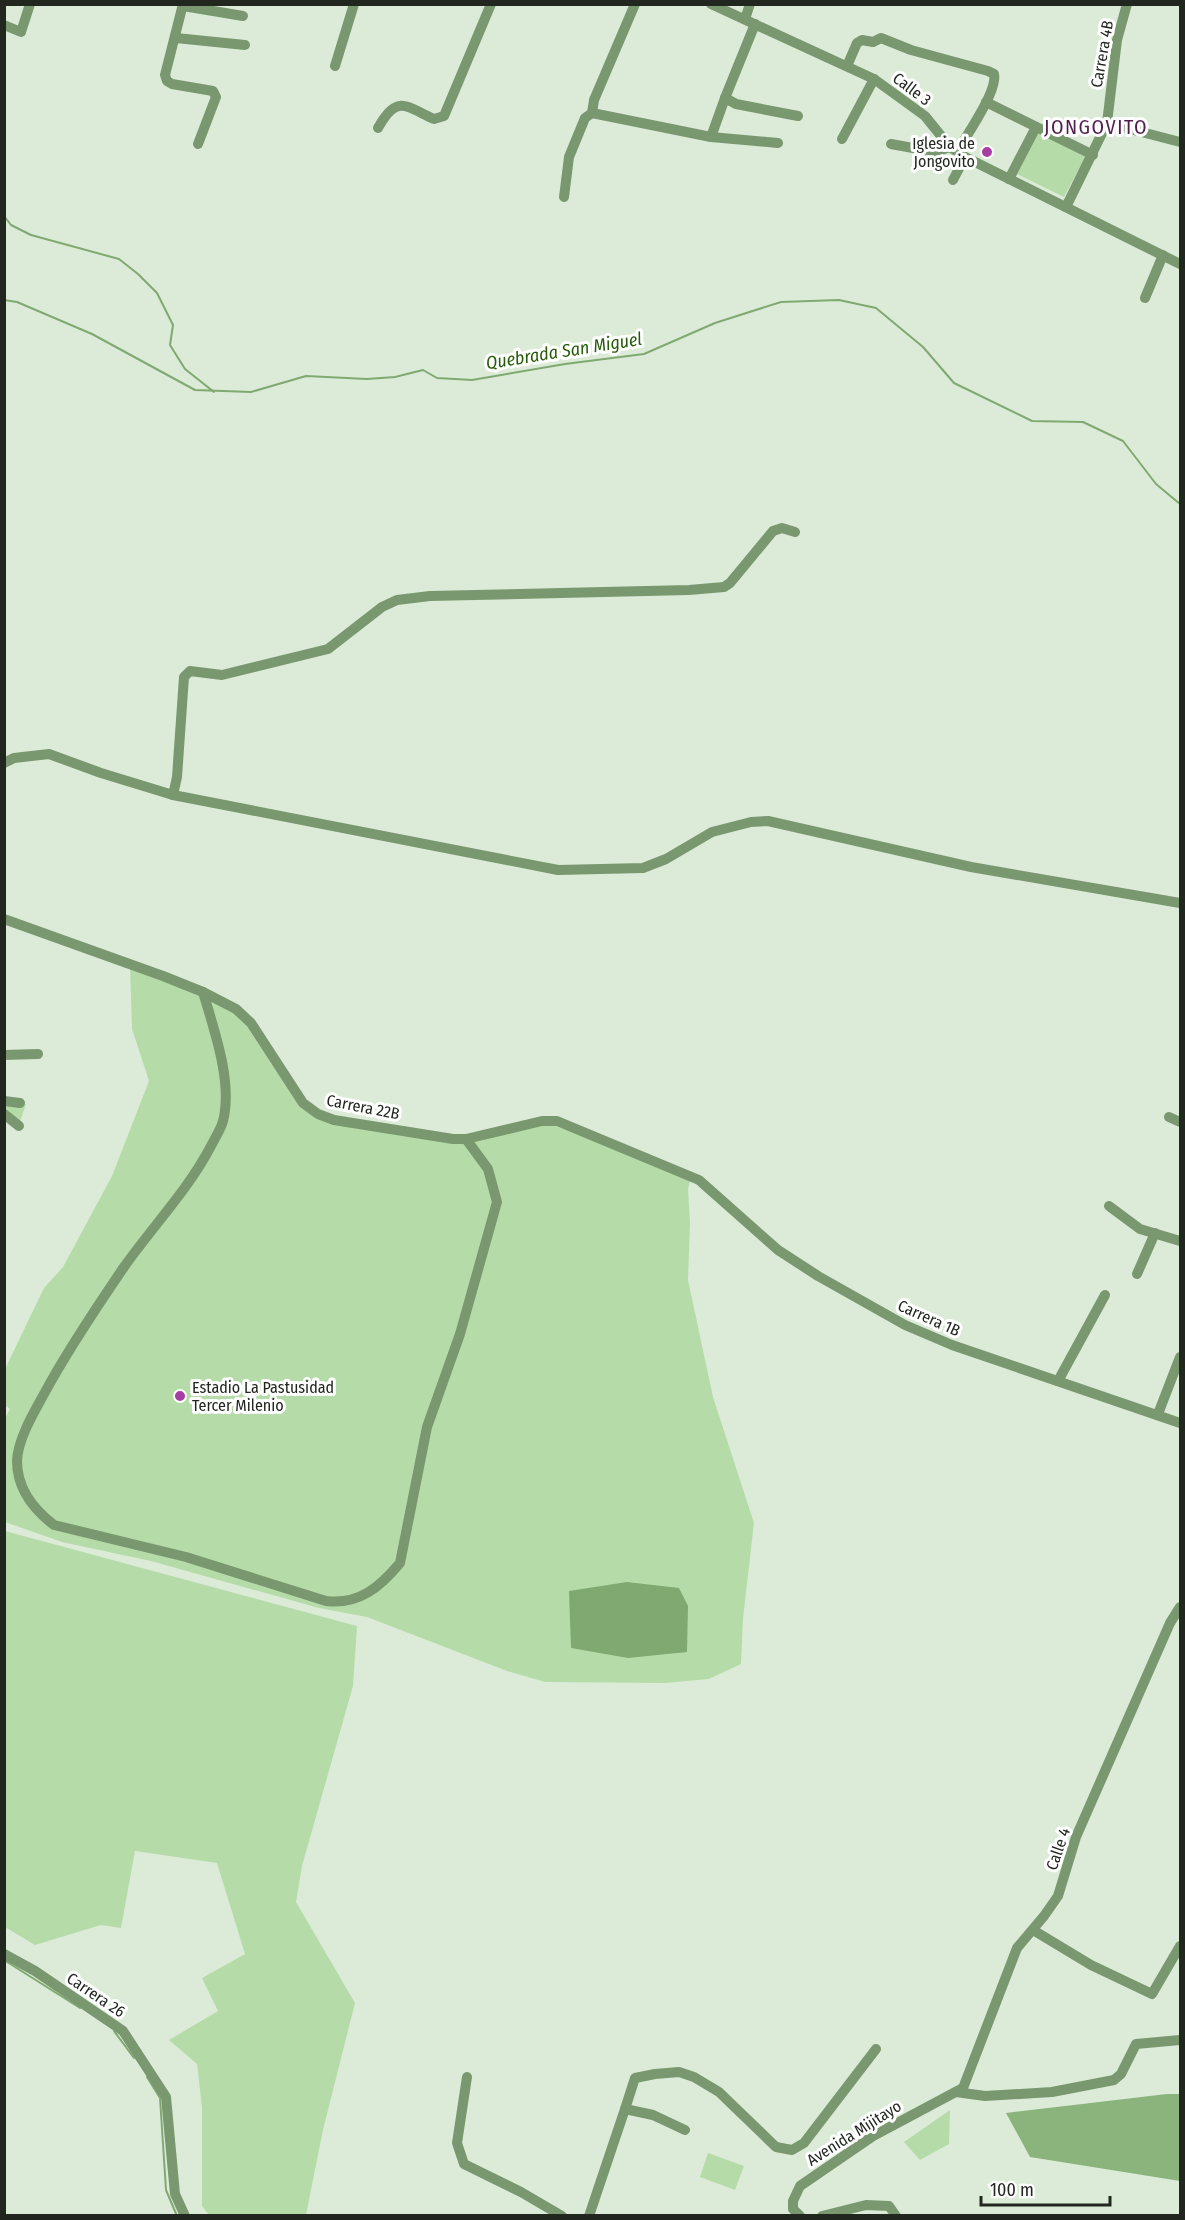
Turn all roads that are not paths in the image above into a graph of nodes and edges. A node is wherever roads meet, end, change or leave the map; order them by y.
1 (30, 4) edge
2 (354, 4) edge
3 (491, 4) edge
4 (635, 4) edge
5 (711, 4) edge
6 (750, 4) edge
7 (1127, 4) edge
8 (183, 5) edge
9 (243, 15) dead end
10 (750, 22) junction
11 (4, 25) edge
12 (176, 38) junction
13 (245, 45) dead end
14 (335, 66) dead end
15 (847, 66) junction
16 (874, 79) junction
17 (724, 98) junction
18 (986, 102) junction
19 (592, 113) junction
20 (798, 116) dead end
21 (1107, 123) junction
22 (1036, 127) junction
23 (378, 128) dead end
24 (711, 137) junction
25 (842, 139) dead end
26 (1180, 142) edge
27 (778, 143) dead end
28 (198, 144) dead end
29 (891, 144) dead end
30 (957, 152) junction
31 (1093, 155) junction
32 (1009, 179) junction
33 (953, 180) dead end
34 (564, 197) dead end
35 (1066, 207) junction
36 (1163, 255) junction
37 (1180, 264) edge
38 (1144, 298) dead end
39 (795, 532) dead end
40 (4, 763) edge
41 (174, 795) junction
42 (1180, 903) edge
43 (4, 919) edge
44 (203, 992) junction
45 (38, 1054) dead end
46 (4, 1055) edge
47 (4, 1101) edge
48 (20, 1103) dead end
49 (4, 1114) edge
50 (1169, 1117) dead end
51 (1180, 1122) edge
52 (19, 1126) dead end
53 (466, 1139) junction
54 (699, 1180) joint
55 (1109, 1206) dead end
56 (1155, 1233) junction
57 (1180, 1241) edge
58 (1137, 1274) dead end
59 (1105, 1294) dead end
60 (1180, 1357) edge
61 (1058, 1381) junction
62 (1158, 1414) junction
63 (1180, 1423) edge
64 (1180, 1607) edge
65 (1175, 1626) edge
66 (1033, 1930) junction
67 (1180, 1946) edge
68 (4, 1954) edge
69 (1180, 2040) edge
70 (876, 2049) dead end
71 (467, 2077) dead end
72 (956, 2092) junction
73 (625, 2109) junction
74 (686, 2130) dead end
75 (185, 2216) edge
76 (562, 2216) edge
77 (589, 2216) edge
78 (800, 2216) edge
79 (822, 2216) edge
80 (896, 2216) edge

1 - 11 street
2 - 14 street
3 - 23 street
4 - 19 street
5 - 10 street, Calle 3
6 - 10 street
7 - 21 street, Carrera 4B
8 - 9 street
8 - 12 street
10 - 15 street, Calle 3
10 - 17 street
12 - 13 street
12 - 28 street
15 - 16 street, Calle 3
15 - 18 street
16 - 25 street
16 - 30 street, Calle 3
17 - 20 street
17 - 24 street
18 - 22 street
18 - 30 street
19 - 24 street
19 - 34 street
21 - 26 street
21 - 31 street, Carrera 4B
22 - 31 street
22 - 32 street
24 - 27 street
29 - 30 street
30 - 32 street, Calle 3
30 - 33 street
31 - 35 street, Carrera 4B
32 - 35 street, Calle 3
35 - 36 street, Calle 3
36 - 37 street, Calle 3
36 - 38 street
39 - 41 street
40 - 41 street
41 - 42 street
43 - 44 street, Carrera 22B
44 - 53 street, Carrera 22B
44 - 53 street
45 - 46 street
47 - 48 street
49 - 52 street
50 - 51 street
53 - 54 street, Carrera 22B
54 - 61 street, Carrera 1B
55 - 56 street
56 - 57 street
56 - 58 street
59 - 61 street
60 - 62 street
61 - 62 street, Carrera 1B
62 - 63 street, Carrera 1B
64 - 65 street, Calle 4
65 - 66 street, Calle 4
66 - 67 street
66 - 72 street, Calle 4
68 - 75 street, Carrera 26
69 - 72 street
70 - 73 street
71 - 76 street
72 - 78 street, Avenida Mijitayo
73 - 74 street
73 - 77 street
79 - 80 street

